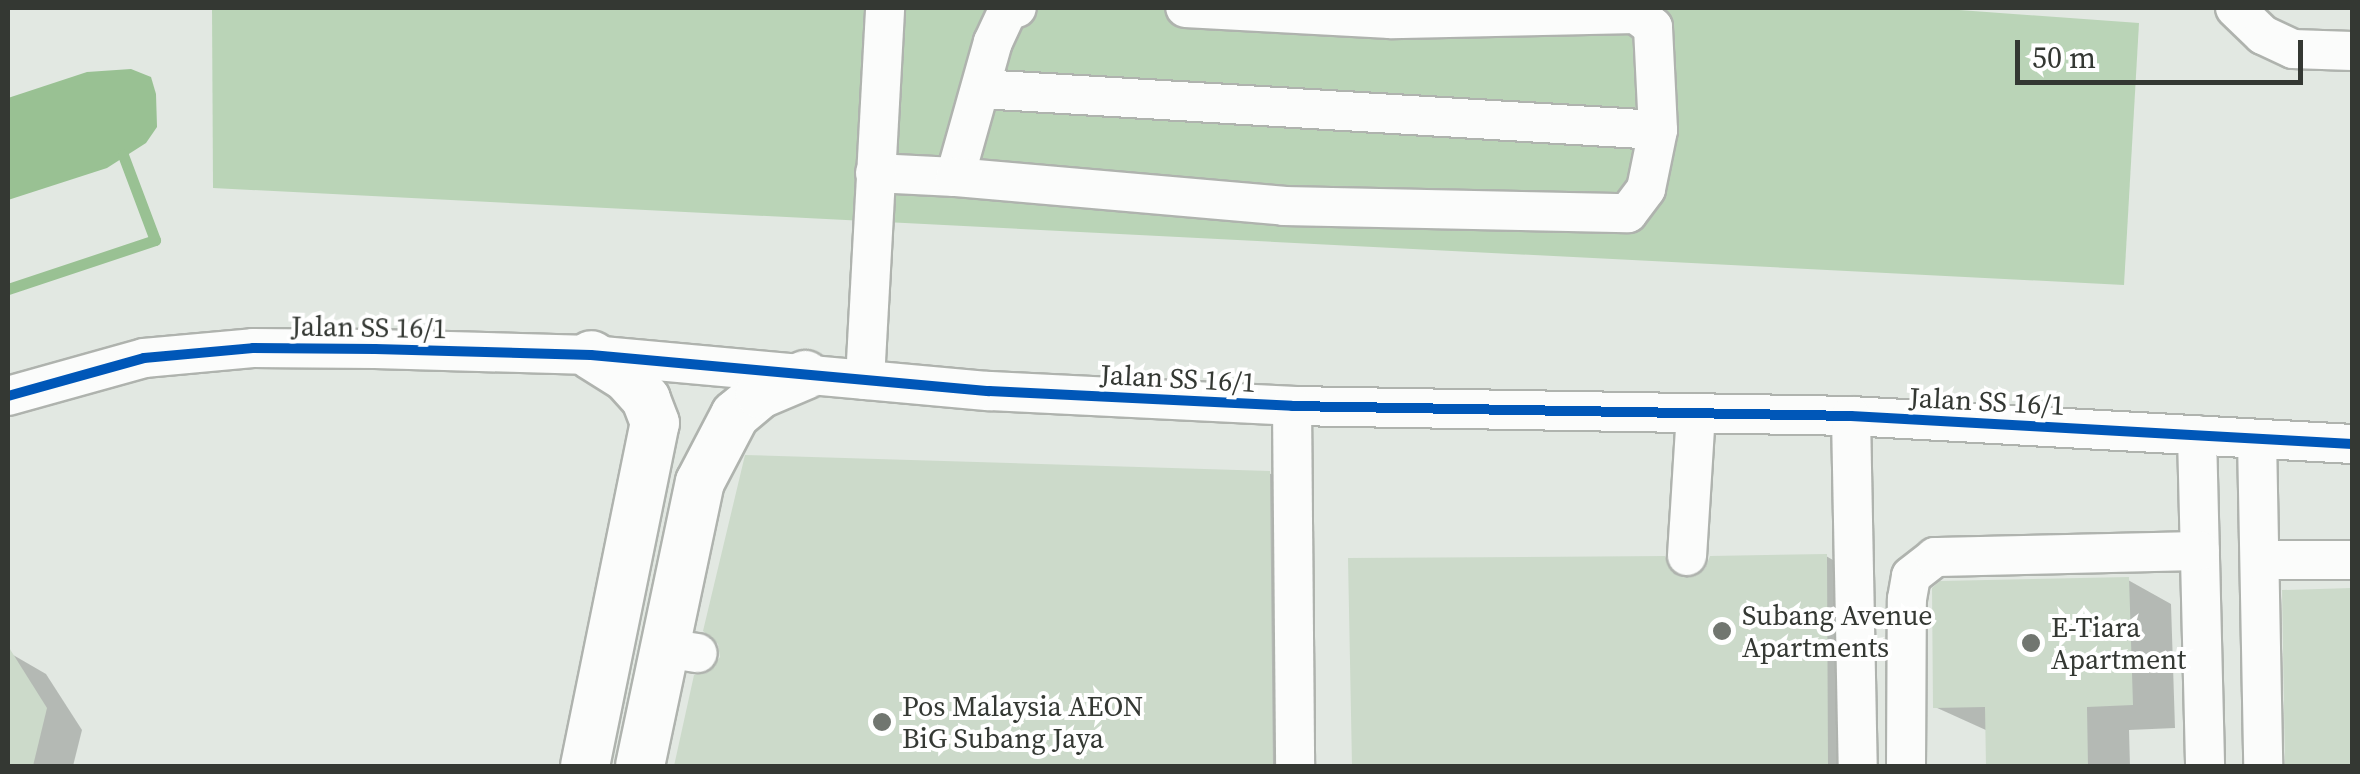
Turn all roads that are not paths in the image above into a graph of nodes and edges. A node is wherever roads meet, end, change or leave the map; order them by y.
1 (885, 8) edge
2 (1017, 8) edge
3 (1185, 8) edge
4 (2234, 8) edge
5 (2352, 51) edge
6 (981, 90) junction
7 (1658, 130) junction
8 (875, 173) junction
9 (955, 177) junction
10 (591, 355) junction
11 (806, 375) junction
12 (865, 380) junction
13 (8, 396) edge
14 (1292, 406) junction
15 (1696, 413) junction
16 (1851, 416) junction
17 (2197, 435) junction
18 (2258, 438) junction
19 (2352, 444) edge
20 (2200, 551) junction
21 (1686, 556) dead end
22 (2260, 560) junction
23 (2352, 560) edge
24 (585, 766) edge
25 (640, 766) edge
26 (1295, 766) edge
27 (1858, 766) edge
28 (1906, 766) edge
29 (2206, 766) edge
30 (2263, 766) edge

1 - 8 street
2 - 6 street
3 - 7 street
4 - 5 street
6 - 7 street
6 - 9 street
7 - 9 street
8 - 9 street
8 - 12 street
10 - 11 street, Jalan SS 16/1
10 - 13 street, Jalan SS 16/1
10 - 24 main road
11 - 12 street, Jalan SS 16/1
11 - 25 main road
12 - 14 street, Jalan SS 16/1
14 - 15 street, Jalan SS 16/1
14 - 26 street
15 - 16 street, Jalan SS 16/1
15 - 21 street
16 - 17 street, Jalan SS 16/1
16 - 27 street
17 - 18 street, Jalan SS 16/1
17 - 20 street
18 - 19 street, Jalan SS 16/1
18 - 22 street
20 - 28 street
20 - 29 street
22 - 23 street
22 - 30 street

